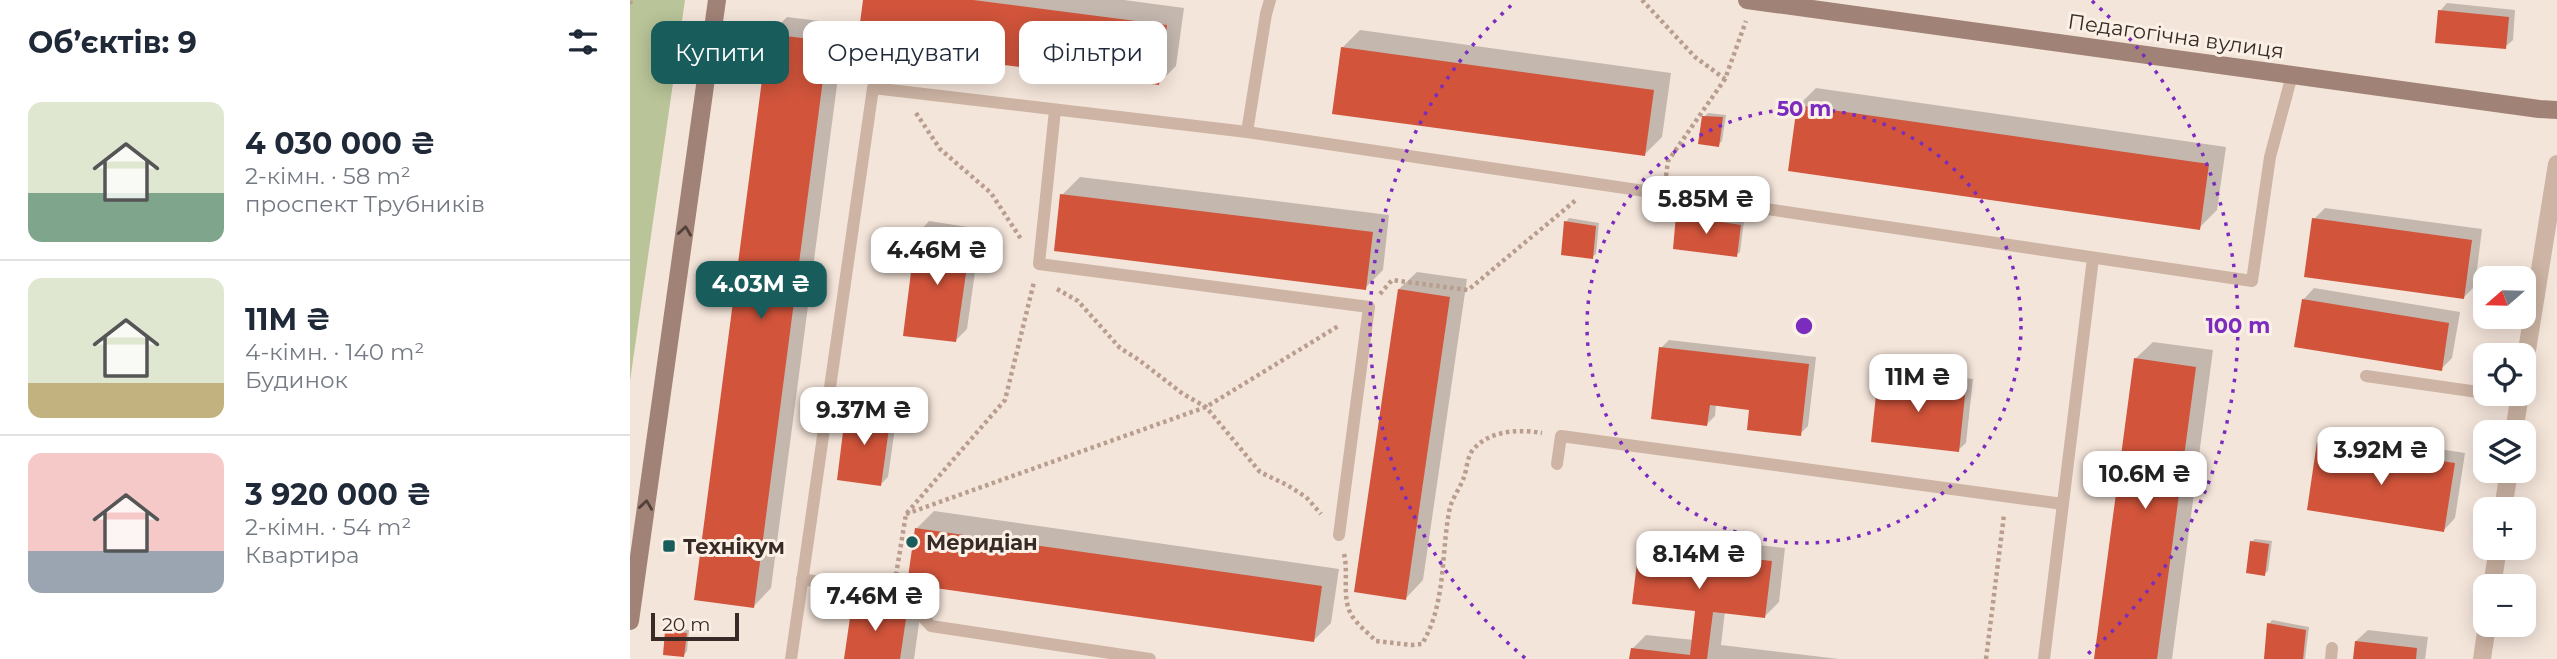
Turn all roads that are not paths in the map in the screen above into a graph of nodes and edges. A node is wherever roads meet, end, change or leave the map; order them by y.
1 (717, 0) edge
2 (1270, 0) edge
3 (1747, 0) edge
4 (1754, 1) edge
5 (2292, 75) junction
6 (1055, 110) junction
7 (2557, 110) edge
8 (1247, 132) junction
9 (2557, 164) edge
10 (2093, 258) junction
11 (2528, 343) edge
12 (2366, 376) dead end
13 (2473, 391) edge
14 (1557, 464) dead end
15 (2063, 504) junction
16 (1339, 535) road end
17 (802, 579) junction
18 (630, 621) edge
19 (2485, 637) edge
20 (791, 659) edge
21 (1150, 659) edge
22 (2044, 659) edge
23 (2482, 659) edge

18 -> 1 main road
2 - 8 lane
3 - 4 main road, Педагогічна вулиця
4 - 5 main road, Педагогічна вулиця
5 - 7 main road, Педагогічна вулиця
5 - 10 lane
6 - 8 lane
6 - 16 lane
6 - 17 lane
8 - 10 lane
9 - 11 street
10 - 15 lane
12 - 13 lane
14 - 15 lane
15 - 22 lane
17 - 20 lane
17 - 21 lane
19 - 23 street

